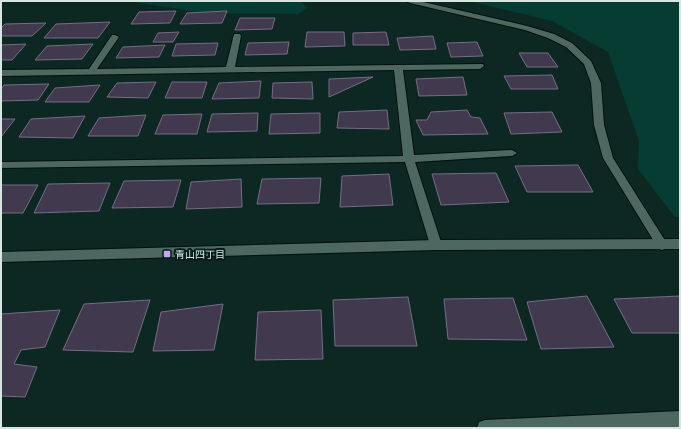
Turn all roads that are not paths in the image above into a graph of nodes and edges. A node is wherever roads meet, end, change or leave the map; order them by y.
1 (410, 1) edge
2 (237, 36) dead end
3 (115, 37) dead end
4 (480, 66) dead end
5 (398, 67) junction
6 (230, 69) junction
7 (91, 72) junction
8 (1, 73) edge
9 (512, 153) dead end
10 (409, 159) junction
11 (1, 165) edge
12 (680, 244) edge
13 (436, 245) junction
14 (662, 245) junction
15 (1, 257) edge
16 (680, 419) edge
17 (485, 428) edge

1 - 14 street
2 - 6 street
3 - 7 street
4 - 5 street
5 - 6 street
5 - 10 street
6 - 7 street
7 - 8 street
9 - 10 street
10 - 11 street
10 - 13 street
12 - 14 street
13 - 14 street
13 - 15 street
16 - 17 street

